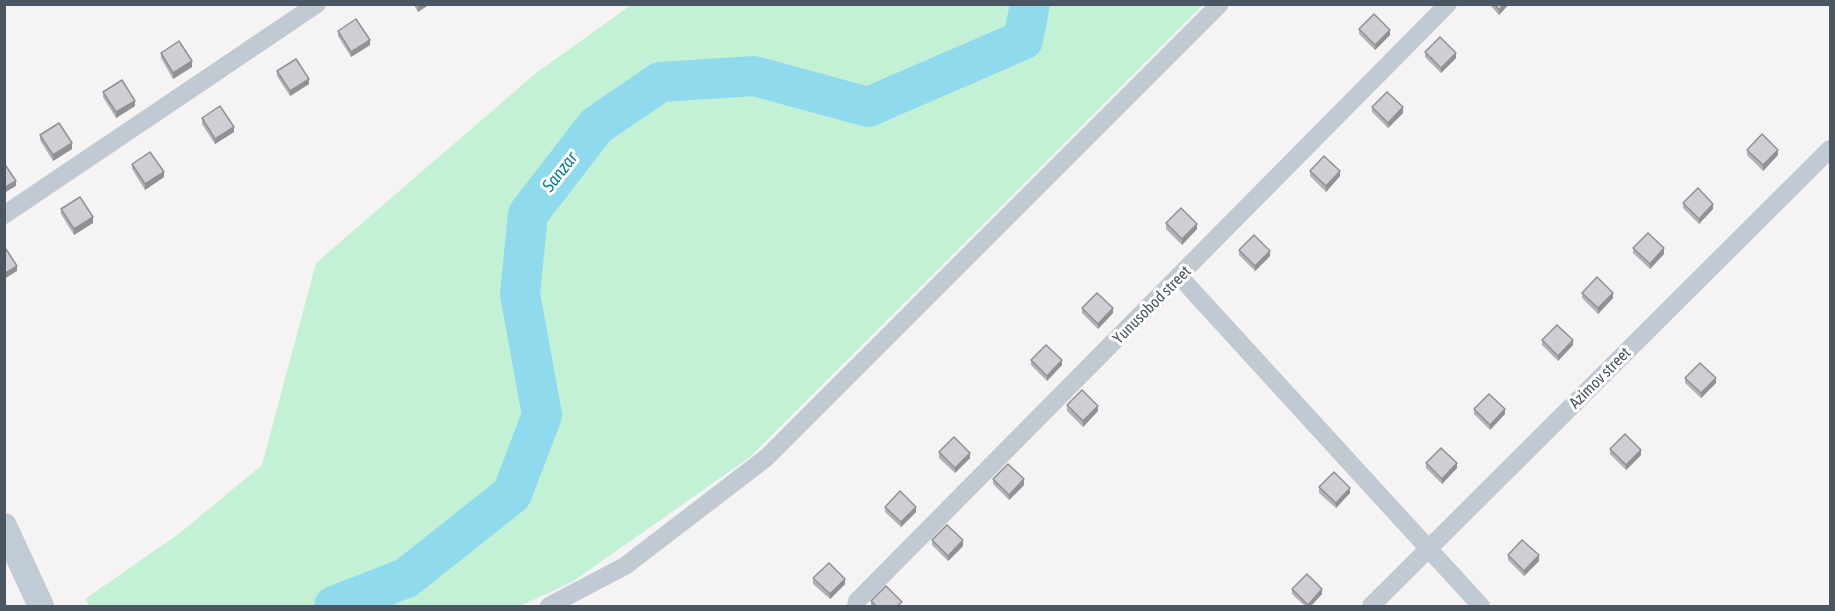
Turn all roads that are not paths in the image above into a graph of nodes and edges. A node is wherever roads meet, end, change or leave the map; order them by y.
1 (317, 4) edge
2 (1220, 4) edge
3 (1448, 4) edge
4 (1830, 149) edge
5 (4, 215) edge
6 (1180, 277) junction
7 (4, 526) edge
8 (1428, 549) junction
9 (41, 606) edge
10 (549, 606) edge
11 (856, 606) edge
12 (1371, 606) edge
13 (1482, 606) edge

1 - 5 street
2 - 10 street
3 - 6 street, Yunusobod street
4 - 8 street, Azimov street
6 - 8 street
6 - 11 street, Yunusobod street
7 - 9 main road
8 - 12 street, Azimov street
8 - 13 street

